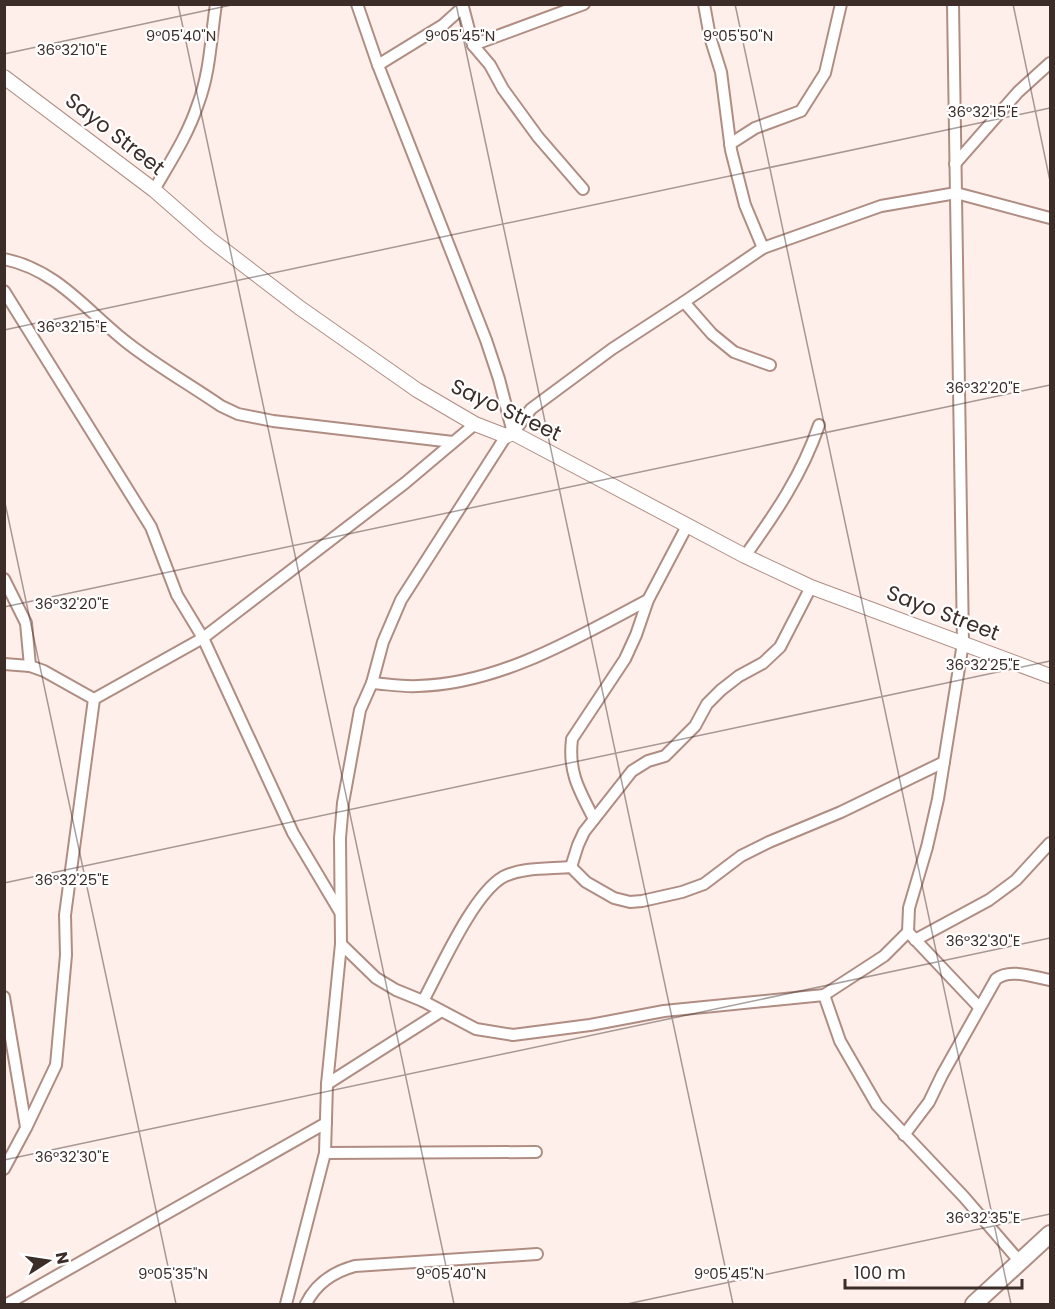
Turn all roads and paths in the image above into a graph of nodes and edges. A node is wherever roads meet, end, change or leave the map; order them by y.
1 (216, 4) edge
2 (357, 4) edge
3 (584, 4) edge
4 (704, 4) edge
5 (841, 4) edge
6 (953, 4) edge
7 (462, 6) edge
8 (473, 45) junction
9 (1050, 63) edge
10 (378, 65) junction
11 (4, 77) edge
12 (730, 144) junction
13 (955, 164) junction
14 (583, 189) dead end
15 (154, 190) junction
16 (956, 193) junction
17 (1050, 218) edge
18 (763, 248) junction
19 (4, 259) edge
20 (4, 291) edge
21 (684, 302) junction
22 (770, 365) dead end
23 (475, 424) junction
24 (819, 425) dead end
25 (510, 434) junction
26 (453, 442) junction
27 (687, 526) junction
28 (745, 556) junction
29 (4, 579) edge
30 (811, 587) junction
31 (648, 600) junction
32 (203, 638) junction
33 (963, 643) junction
34 (4, 664) edge
35 (30, 666) junction
36 (1050, 676) edge
37 (372, 683) junction
38 (94, 699) junction
39 (944, 762) junction
40 (594, 819) junction
41 (1050, 843) edge
42 (572, 867) junction
43 (341, 915) junction
44 (911, 936) junction
45 (341, 944) junction
46 (1050, 980) edge
47 (824, 995) junction
48 (4, 997) edge
49 (423, 1001) junction
50 (979, 1007) junction
51 (440, 1012) junction
52 (327, 1084) junction
53 (326, 1122) junction
54 (26, 1128) junction
55 (904, 1135) junction
56 (536, 1152) dead end
57 (325, 1153) junction
58 (4, 1168) edge
59 (1050, 1234) edge
60 (537, 1254) dead end
61 (1021, 1263) junction
62 (7, 1305) edge
63 (286, 1305) edge
64 (306, 1305) edge
65 (974, 1305) edge

1 - 15 street
2 - 10 street
3 - 8 street
4 - 12 street
5 - 12 street
6 - 13 street
7 - 8 street
7 - 10 street
8 - 14 street
9 - 13 street
10 - 25 street
11 - 15 street, Sayo Street
12 - 18 street
13 - 16 street
15 - 23 street, Sayo Street
16 - 17 street
16 - 18 street
16 - 33 street
18 - 21 street
19 - 26 street
20 - 32 street
21 - 22 street
21 - 25 street
23 - 25 street, Sayo Street
23 - 26 street
24 - 28 street
25 - 27 street, Sayo Street
25 - 37 street
26 - 32 street
27 - 28 street, Sayo Street
27 - 31 street
28 - 30 street, Sayo Street
29 - 35 street
30 - 33 street, Sayo Street
30 - 40 street
31 - 37 street
31 - 40 street
32 - 38 street
32 - 43 street
33 - 36 street, Sayo Street
33 - 39 street
34 - 35 street
35 - 38 street
37 - 43 street
38 - 54 street
39 - 42 street
39 - 44 street
40 - 42 street
41 - 44 street
42 - 49 street
43 - 45 street
44 - 47 street
44 - 50 street
45 - 49 street
45 - 52 street
46 - 50 street
47 - 51 street
47 - 55 street
48 - 54 street
49 - 51 street
50 - 55 street
51 - 52 street
52 - 53 street
53 - 57 street
53 - 62 street
54 - 58 street
55 - 61 street
56 - 57 street
57 - 63 street
59 - 61 main road
60 - 64 street
61 - 65 main road

